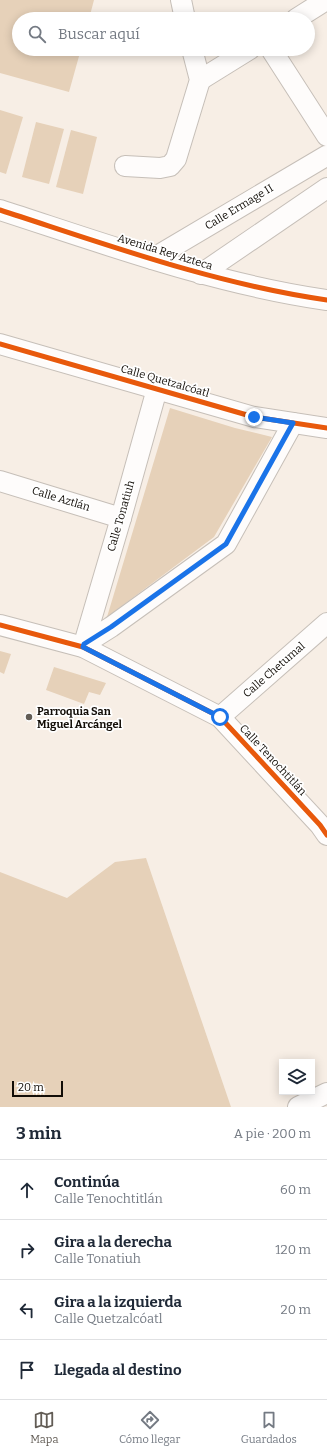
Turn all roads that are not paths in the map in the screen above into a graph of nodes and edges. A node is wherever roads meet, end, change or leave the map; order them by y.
1 (181, 0) edge
2 (326, 0) edge
3 (184, 12) edge
4 (307, 12) edge
5 (194, 56) edge
6 (239, 56) edge
7 (276, 56) edge
8 (200, 80) junction
9 (327, 136) edge
10 (327, 160) edge
11 (125, 166) dead end
12 (327, 188) edge
13 (0, 210) edge
14 (152, 259) junction
15 (201, 274) junction
16 (327, 300) edge
17 (0, 344) edge
18 (156, 388) junction
19 (293, 423) junction
20 (327, 428) edge
21 (0, 481) edge
22 (121, 518) junction
23 (327, 623) edge
24 (0, 625) edge
25 (84, 645) junction
26 (220, 717) junction
27 (325, 826) edge
28 (327, 1093) edge
29 (298, 1107) edge

1 - 3 street
2 - 4 street
5 - 8 street
6 - 8 street
7 - 9 street
8 - 11 street
10 - 14 street, Calle Ermage II
12 - 15 street
13 - 14 street, Avenida Rey Azteca
14 - 15 street, Avenida Rey Azteca
15 - 16 street, Avenida Rey Azteca
17 - 18 street, Calle Quetzalcóatl
18 - 19 street, Calle Quetzalcóatl
18 - 22 street, Calle Tonatiuh
19 - 20 street, Calle Quetzalcóatl
19 - 25 street
21 - 22 street, Calle Aztlán
22 - 25 street, Calle Tonatiuh
23 - 26 street, Calle Chetumal
24 - 25 street, Calle Tenochtitlán
25 - 26 street, Calle Tenochtitlán
26 - 27 street, Calle Tenochtitlán
28 - 29 street

